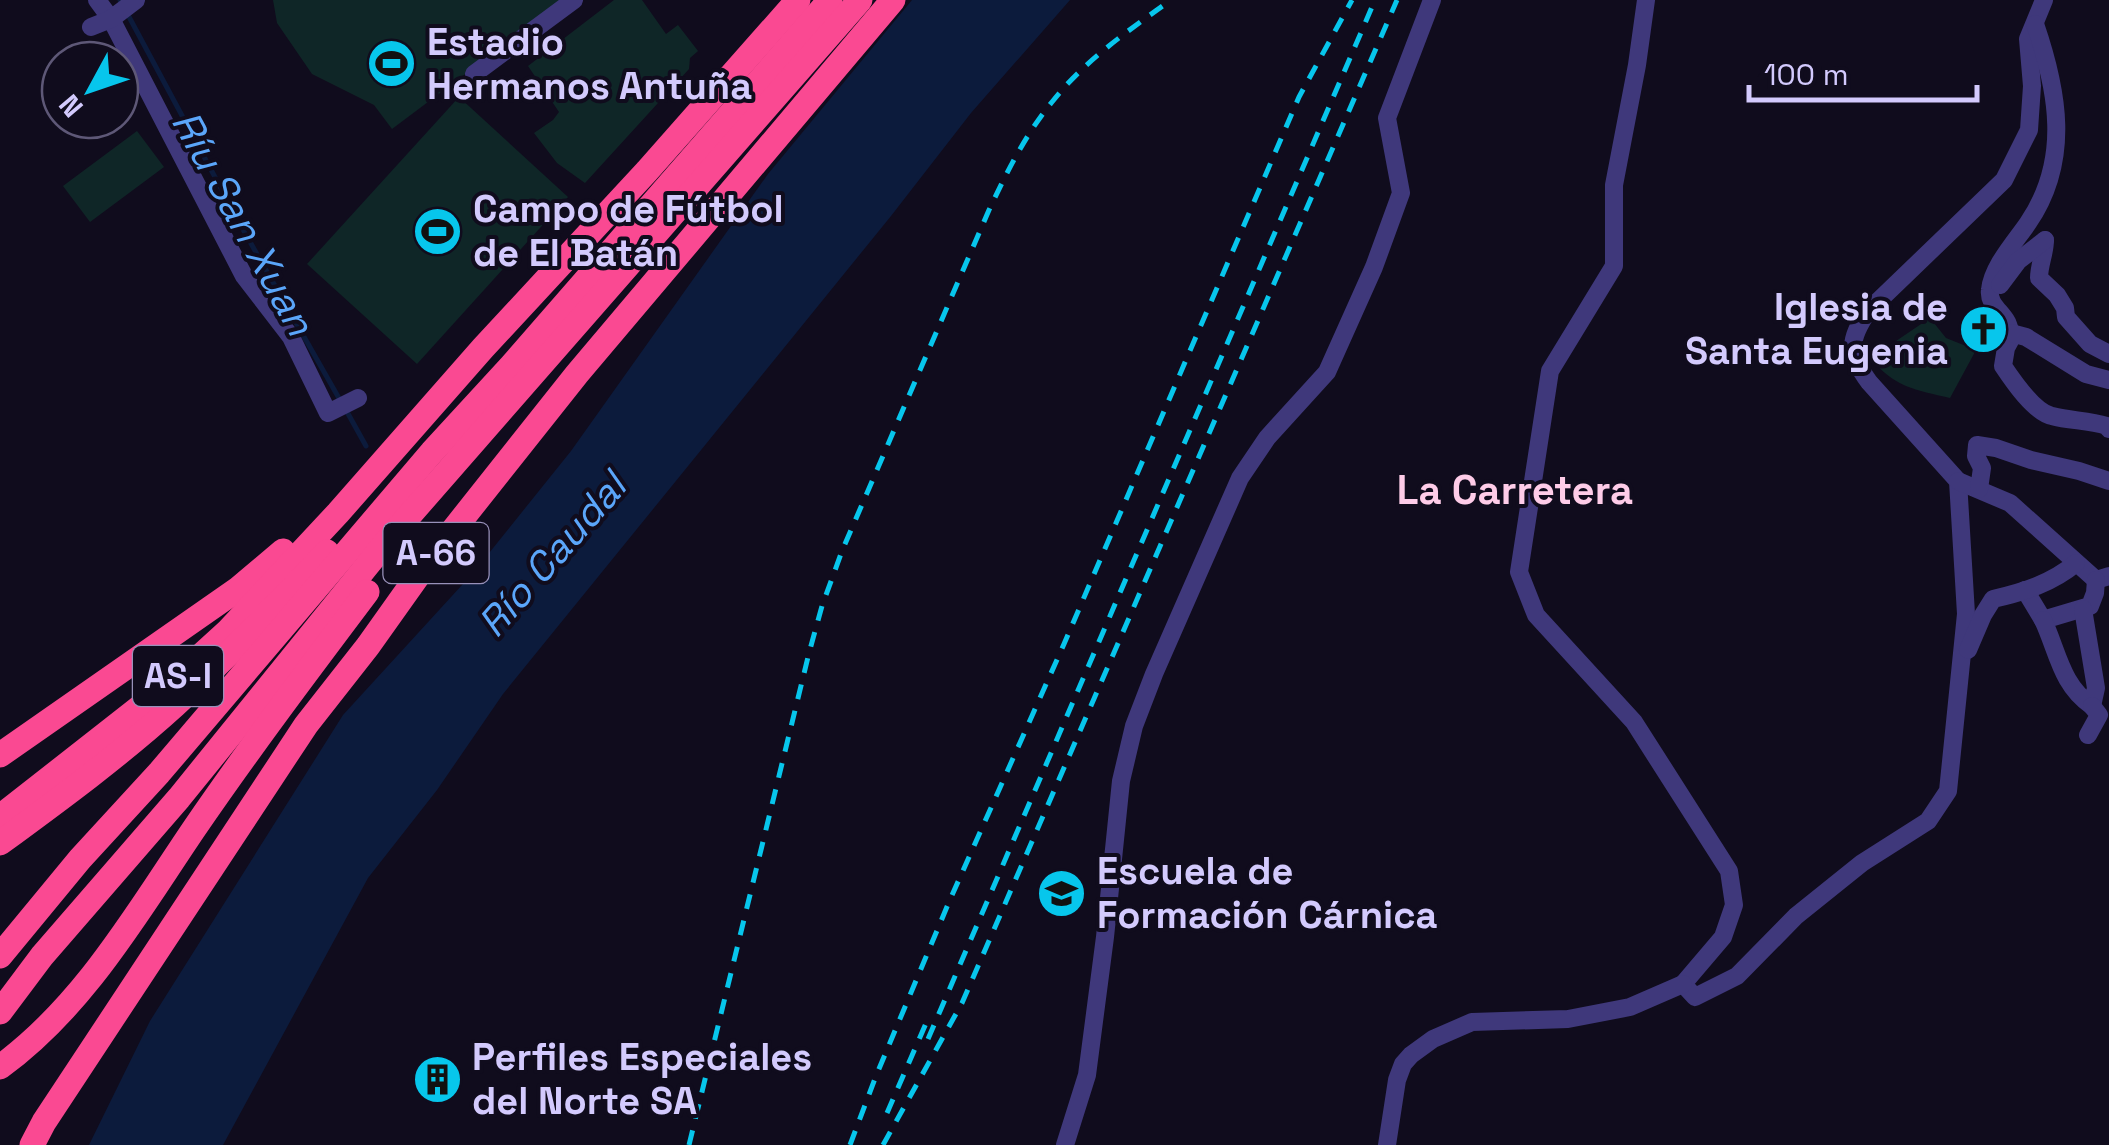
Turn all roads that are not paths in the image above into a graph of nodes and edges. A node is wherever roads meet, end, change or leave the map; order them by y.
1 (97, 0) edge
2 (136, 0) edge
3 (574, 0) edge
4 (798, 0) edge
5 (830, 0) edge
6 (860, 0) edge
7 (893, 0) edge
8 (1432, 0) edge
9 (1646, 0) edge
10 (2044, 0) edge
11 (111, 19) junction
12 (2034, 24) junction
13 (91, 27) dead end
14 (474, 74) dead end
15 (627, 249) junction
16 (1990, 296) junction
17 (2011, 332) junction
18 (483, 348) junction
19 (2109, 354) edge
20 (577, 374) junction
21 (2109, 380) edge
22 (358, 398) dead end
23 (2109, 429) edge
24 (432, 452) junction
25 (1958, 481) junction
26 (2109, 481) edge
27 (1979, 489) junction
28 (2076, 562) junction
29 (2102, 578) edge
30 (2025, 590) junction
31 (2083, 609) junction
32 (2044, 620) junction
33 (1962, 658) junction
34 (2092, 706) junction
35 (2088, 735) dead end
36 (0, 755) edge
37 (0, 817) edge
38 (0, 843) edge
39 (0, 956) edge
40 (1683, 984) junction
41 (87, 992) junction
42 (0, 1012) edge
43 (0, 1067) edge
44 (0, 1078) edge
45 (32, 1145) edge
46 (1065, 1145) edge
47 (1387, 1145) edge

1 - 11 street
2 - 11 street
3 - 14 street
4 - 18 highway
5 - 15 highway, A-66
6 - 15 highway, A-66
7 - 20 highway, A-66
8 - 46 street
9 - 40 street
10 - 12 street
11 - 13 street
11 - 22 street
12 - 16 street
12 - 25 street
15 - 24 highway, A-66
15 - 41 highway
15 - 42 highway, A-66
16 - 17 street
16 - 19 street
17 - 21 street
17 - 23 street
18 - 36 highway, A-66
18 - 37 highway, AS-I
20 - 41 highway
20 - 45 highway, A-66
24 - 38 highway, AS-I
24 - 39 highway, A-66
25 - 27 street
25 - 33 street
26 - 27 street
27 - 28 street
28 - 29 street
28 - 30 street
29 - 31 street
30 - 32 street
30 - 33 street
31 - 32 street
31 - 34 street
32 - 34 street
33 - 40 street
34 - 35 street
40 - 47 street
41 - 43 highway
41 - 44 highway

